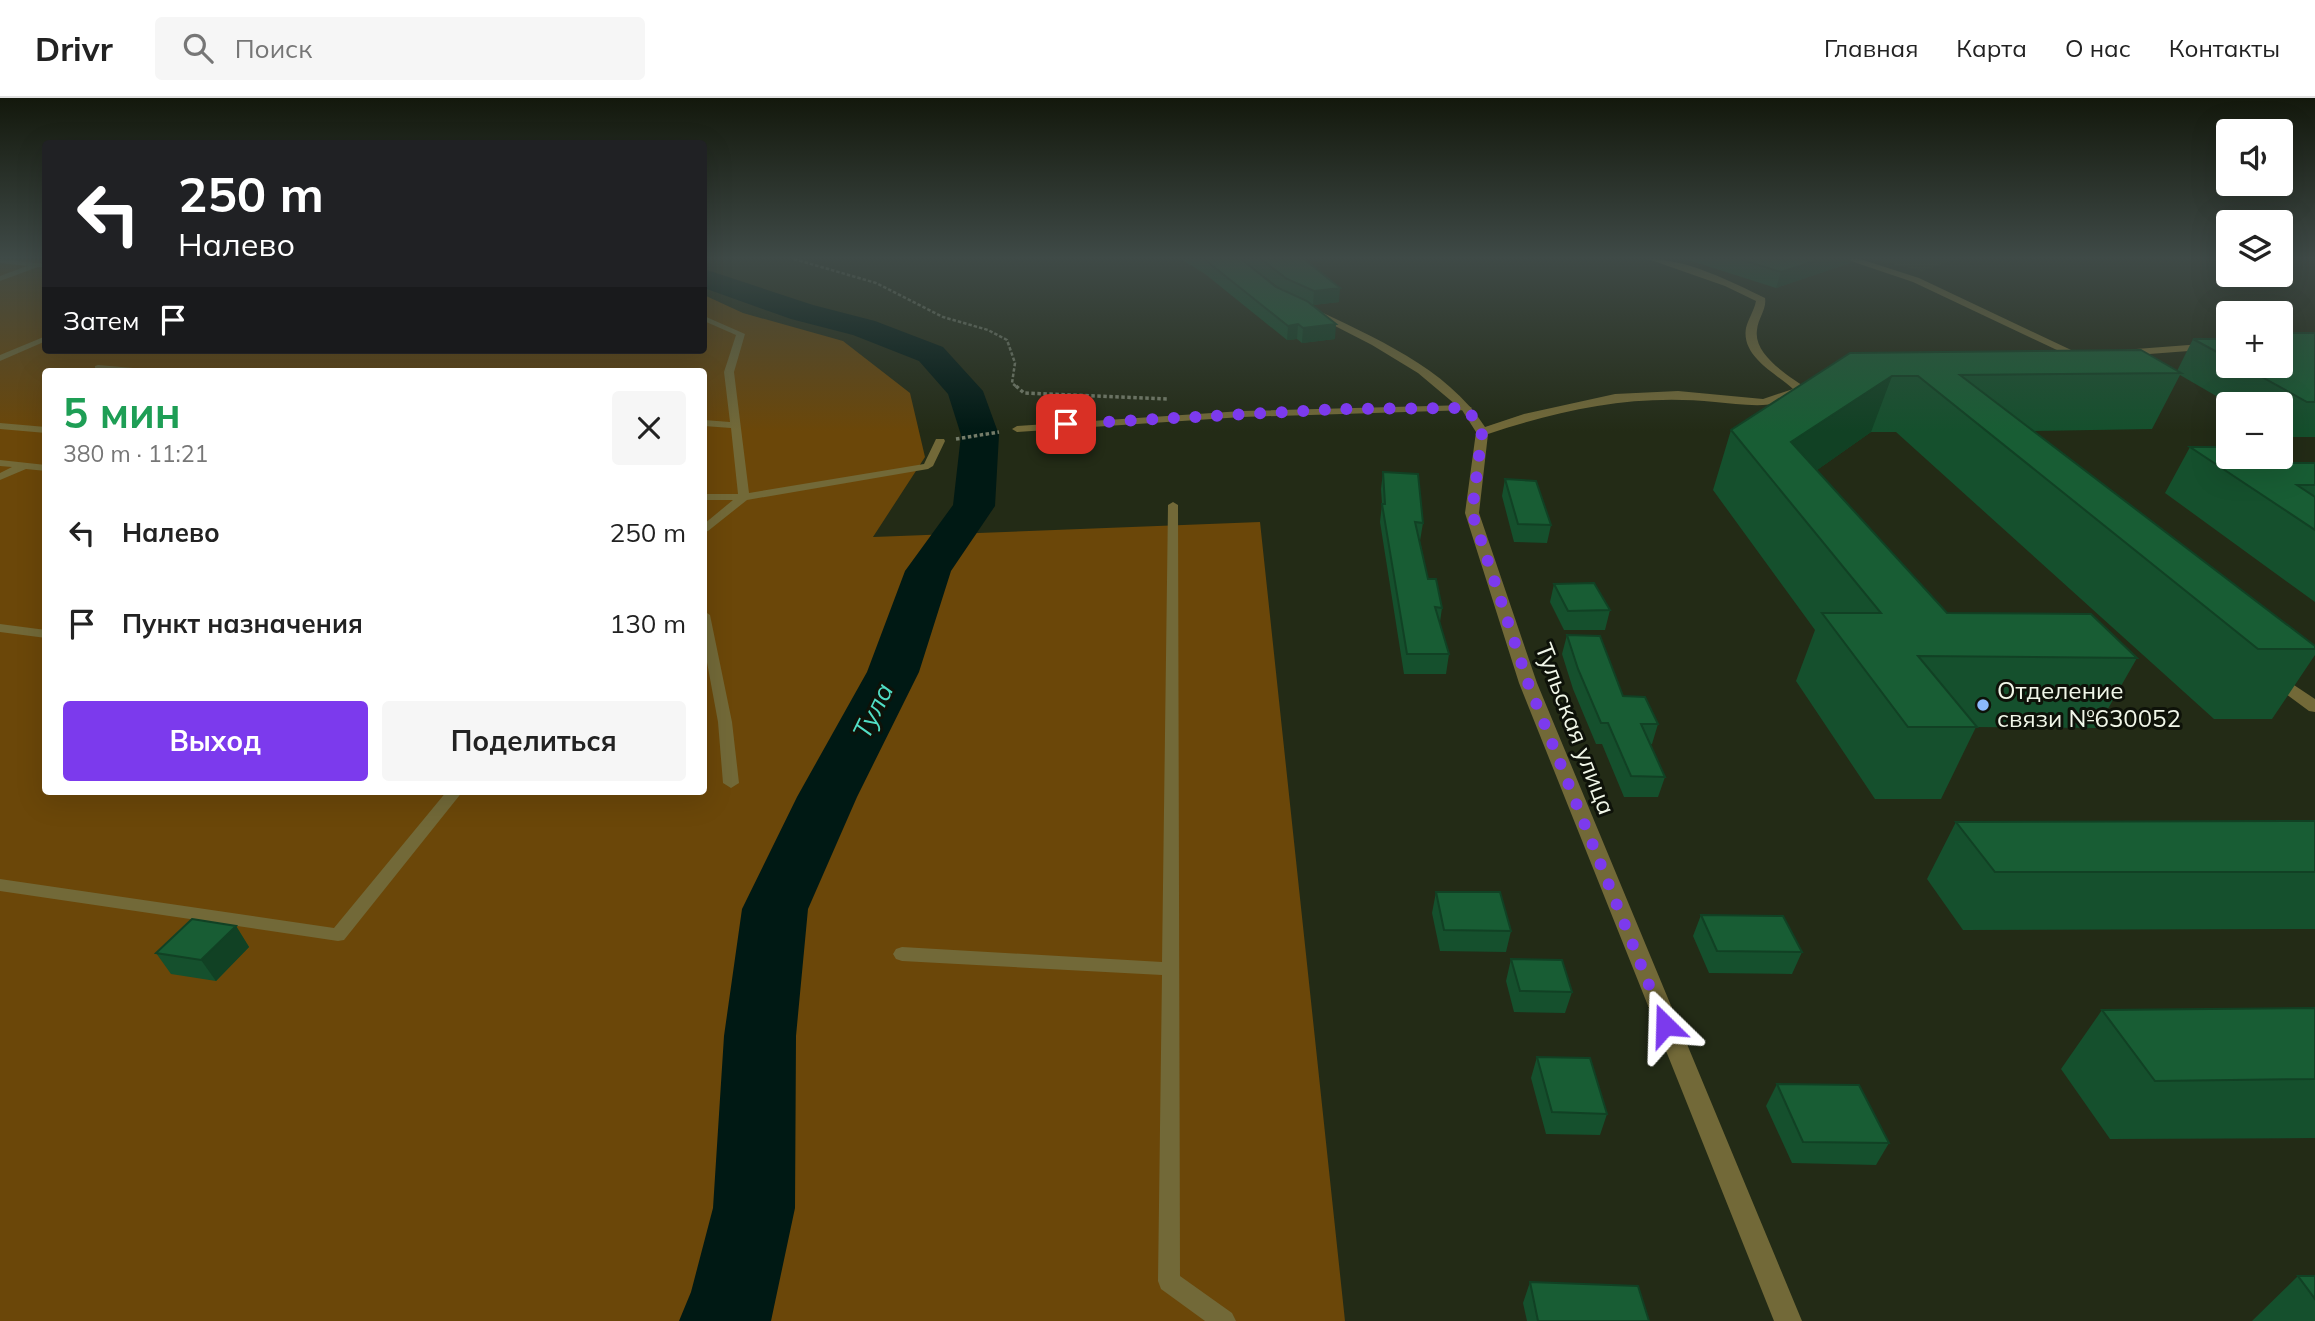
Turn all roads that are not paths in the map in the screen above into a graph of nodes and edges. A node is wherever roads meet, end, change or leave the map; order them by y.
1 (1324, 316) edge
2 (1757, 316) edge
3 (1995, 316) edge
4 (707, 321) edge
5 (42, 340) edge
6 (2216, 346) edge
7 (2112, 354) edge
8 (0, 358) edge
9 (2053, 361) edge
10 (1467, 408) junction
11 (707, 423) edge
12 (0, 426) edge
13 (737, 426) junction
14 (1017, 429) road end
15 (42, 430) edge
16 (1482, 432) junction
17 (940, 441) road end
18 (0, 463) edge
19 (25, 466) junction
20 (42, 468) edge
21 (0, 477) edge
22 (707, 497) edge
23 (744, 497) junction
24 (1173, 505) dead end
25 (707, 527) edge
26 (0, 628) edge
27 (707, 630) edge
28 (42, 633) edge
29 (2263, 668) edge
30 (2315, 707) edge
31 (731, 783) dead end
32 (452, 795) edge
33 (0, 886) edge
34 (902, 954) dead end
35 (1170, 969) junction
36 (1224, 1321) edge
37 (1788, 1321) edge

1 - 10 street
2 - 16 street
3 - 9 street
4 - 13 lane
5 - 8 lane
6 - 7 street
10 - 14 lane
10 - 16 street
11 - 13 lane
12 - 15 lane
13 - 23 lane
16 - 37 street, Тульская улица
17 - 23 lane
18 - 19 lane
19 - 20 lane
19 - 21 lane
22 - 23 lane
23 - 25 lane
24 - 35 lane
26 - 28 lane
27 - 31 lane
29 - 30 street
32 - 33 lane
34 - 35 lane
35 - 36 lane

